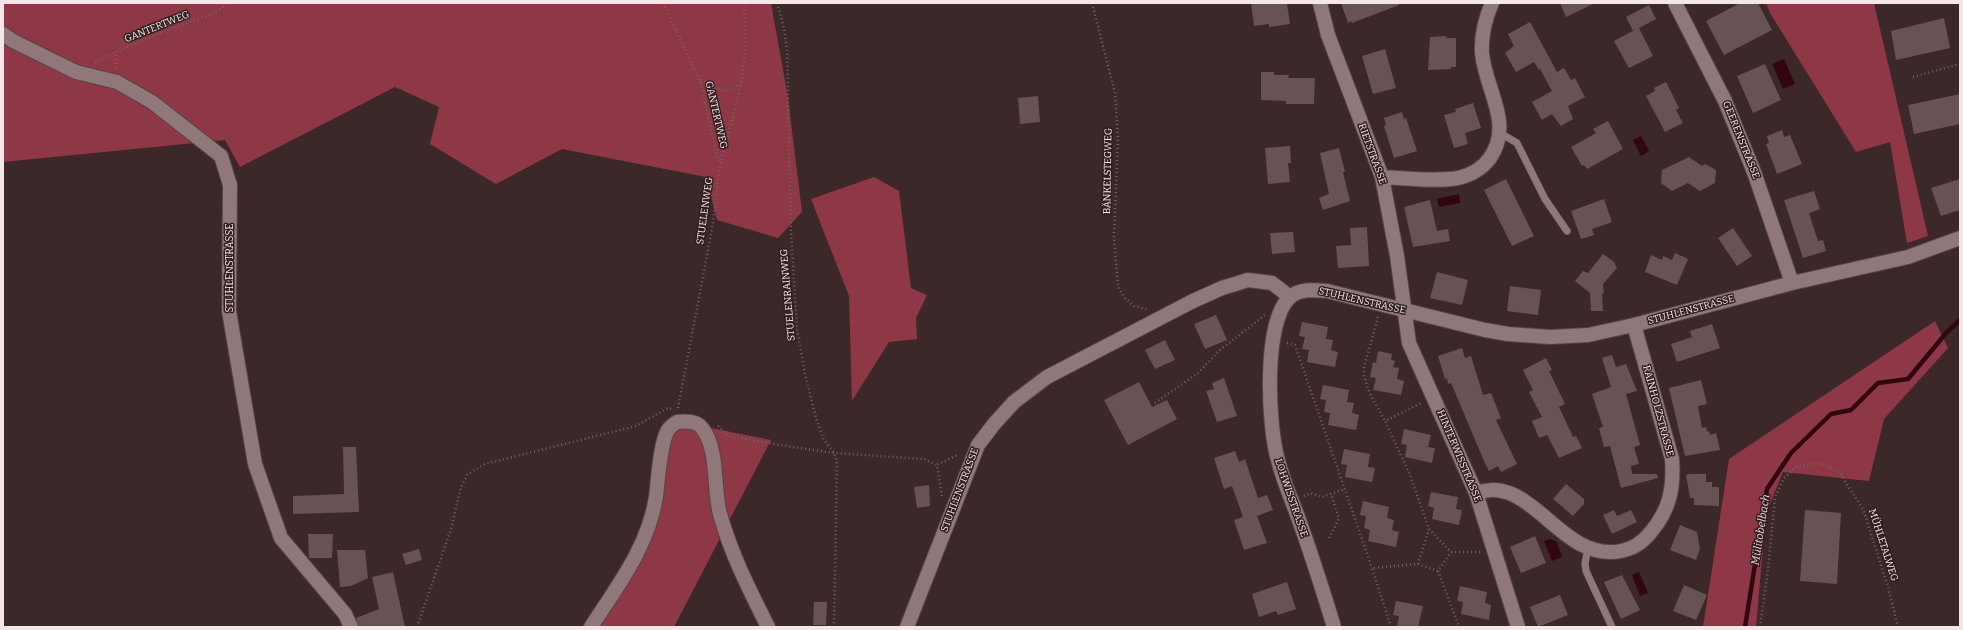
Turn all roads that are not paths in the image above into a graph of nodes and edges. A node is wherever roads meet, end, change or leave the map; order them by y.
1 (1320, 3) edge
2 (1492, 3) edge
3 (1675, 3) edge
4 (3, 34) edge
5 (1500, 133) junction
6 (1382, 177) junction
7 (1567, 231) dead end
8 (1960, 238) edge
9 (1792, 283) junction
10 (1290, 297) junction
11 (1406, 310) junction
12 (1634, 325) junction
13 (1476, 493) junction
14 (1588, 549) junction
15 (351, 627) edge
16 (591, 627) edge
17 (768, 627) edge
18 (907, 627) edge
19 (1334, 627) edge
20 (1518, 627) edge
21 (1612, 627) edge

1 - 6 street, RIETSTRASSE
2 - 5 street
3 - 9 street, GEERENSTRASSE
4 - 15 street, STUHLENSTRASSE
5 - 6 street
5 - 7 lane
6 - 11 street, RIETSTRASSE
8 - 9 street, STUHLENSTRASSE
9 - 12 street, STUHLENSTRASSE
10 - 11 street, STUHLENSTRASSE
10 - 18 street, STUHLENSTRASSE
10 - 19 street, LOHWISSTRASSE
11 - 12 street, STUHLENSTRASSE
11 - 13 street, HINTERWISSTRASSE
12 - 14 street, RAINHOLZSTRASSE
13 - 14 street, RAINHOLZSTRASSE
13 - 20 street, HINTERWISSTRASSE
14 - 21 lane
16 - 17 street

